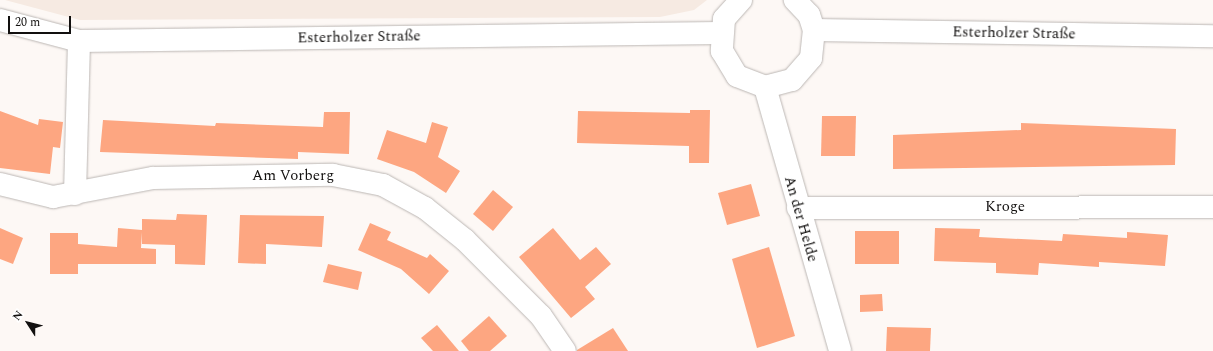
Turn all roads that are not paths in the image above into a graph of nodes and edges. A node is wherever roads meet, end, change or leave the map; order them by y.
1 (741, 0) edge
2 (795, 0) edge
3 (0, 20) edge
4 (814, 30) junction
5 (720, 33) junction
6 (1213, 36) edge
7 (78, 41) junction
8 (765, 87) junction
9 (0, 184) edge
10 (75, 194) junction
11 (1213, 207) edge
12 (798, 208) junction
13 (565, 351) edge
14 (840, 351) edge

1 - 5 street
2 - 4 street
3 - 7 street, Esterholzer Straße
4 - 6 street, Esterholzer Straße
4 - 8 street
5 - 7 street, Esterholzer Straße
5 - 8 street
7 - 10 street
8 - 12 street, An der Helde
9 - 10 street, Am Vorberg
10 - 13 street, Am Vorberg
11 - 12 street, Kroge
12 - 14 street, An der Helde

